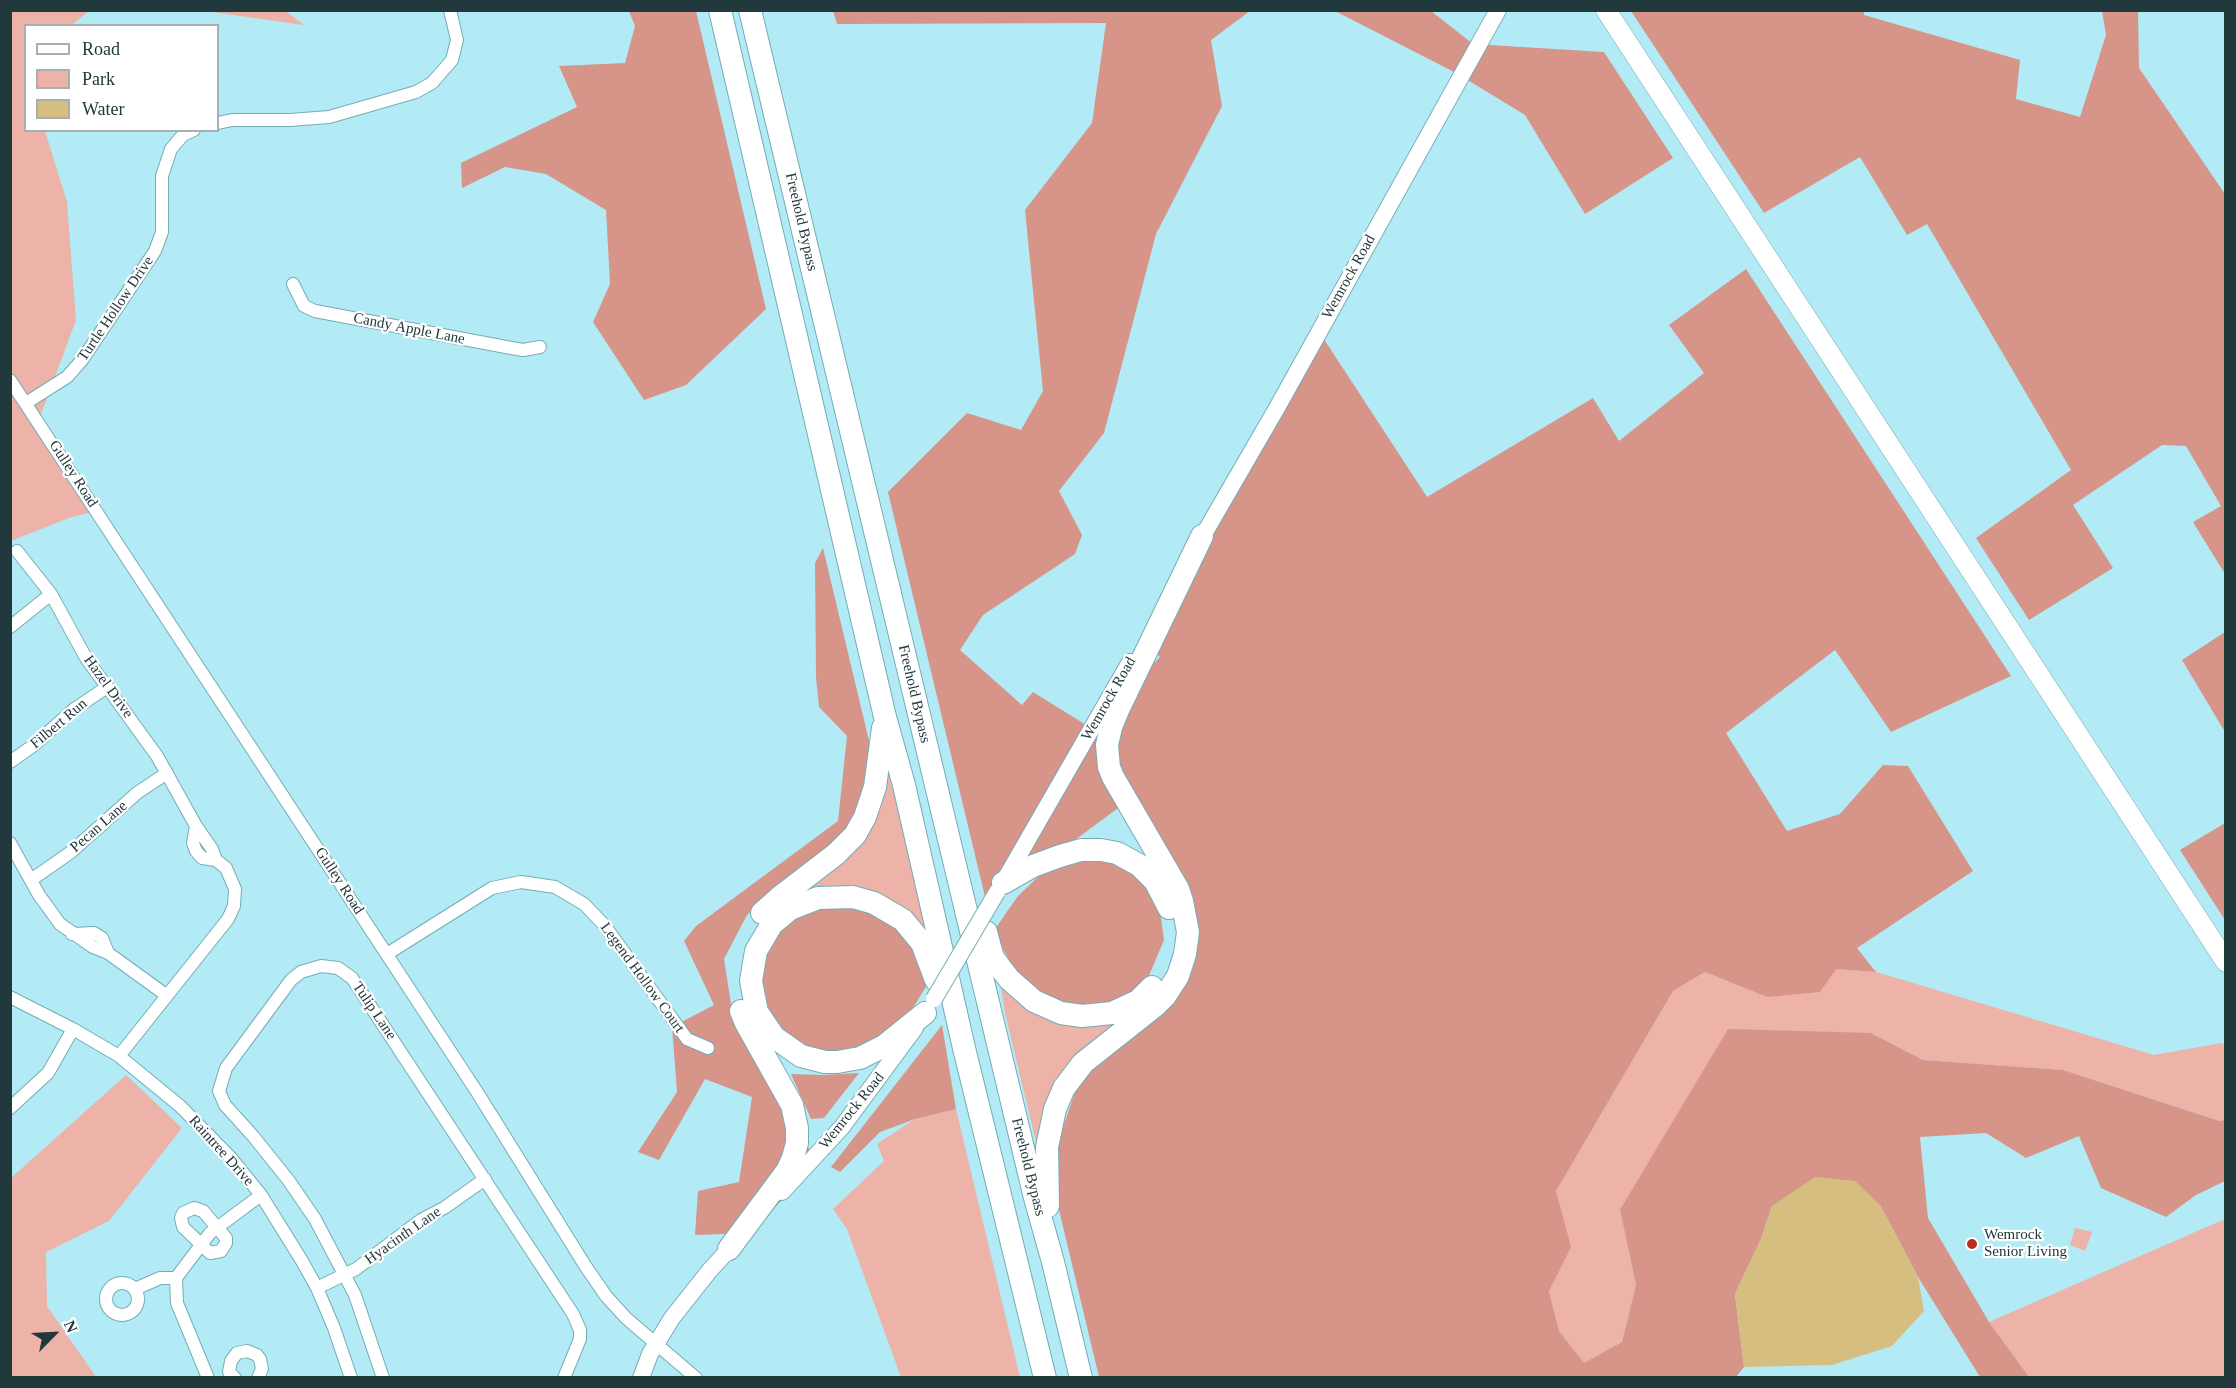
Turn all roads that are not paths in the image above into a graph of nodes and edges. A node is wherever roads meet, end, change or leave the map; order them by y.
1 (450, 10) edge
2 (720, 10) edge
3 (750, 10) edge
4 (1498, 10) edge
5 (1606, 10) edge
6 (219, 123) edge
7 (190, 132) edge
8 (293, 284) dead end
9 (540, 347) dead end
10 (10, 380) edge
11 (26, 403) junction
12 (1202, 536) junction
13 (17, 551) dead end
14 (51, 594) junction
15 (10, 627) edge
16 (107, 687) junction
17 (885, 717) junction
18 (924, 735) junction
19 (10, 762) edge
20 (167, 773) junction
21 (10, 843) edge
22 (30, 880) junction
23 (1000, 888) junction
24 (387, 954) junction
25 (2226, 962) edge
26 (166, 994) junction
27 (10, 997) edge
28 (929, 1006) junction
29 (73, 1029) junction
30 (708, 1048) dead end
31 (119, 1056) junction
32 (10, 1108) edge
33 (485, 1179) junction
34 (261, 1195) junction
35 (217, 1228) junction
36 (1010, 1234) junction
37 (200, 1244) junction
38 (729, 1249) junction
39 (1053, 1262) junction
40 (345, 1274) junction
41 (176, 1278) junction
42 (317, 1288) junction
43 (135, 1289) dead end
44 (655, 1344) junction
45 (232, 1374) edge
46 (208, 1377) edge
47 (213, 1377) edge
48 (258, 1377) edge
49 (351, 1377) edge
50 (384, 1377) edge
51 (564, 1377) edge
52 (641, 1377) edge
53 (696, 1377) edge
54 (1045, 1377) edge
55 (1081, 1377) edge

1 - 6 street
2 - 17 highway, Freehold Bypass
3 - 18 highway, Freehold Bypass
4 - 12 street, Wemrock Road
5 - 25 main road
7 - 11 street, Turtle Hollow Drive
8 - 9 street, Candy Apple Lane
10 - 11 street, Gulley Road
11 - 24 street, Gulley Road
12 - 23 street, Wemrock Road
12 - 39 highway
13 - 14 street, Hazel Drive
14 - 15 street
14 - 16 street, Hazel Drive
16 - 19 street, Filbert Run
16 - 20 street, Hazel Drive
17 - 36 highway, Freehold Bypass
17 - 38 highway
18 - 23 highway
18 - 39 highway, Freehold Bypass
20 - 22 street, Pecan Lane
20 - 26 street, Hazel Drive
21 - 22 street
22 - 26 street
23 - 28 street, Wemrock Road, bridge
24 - 30 street, Legend Hollow Court
24 - 44 street, Gulley Road
26 - 31 street, Hazel Drive
27 - 29 street, Raintree Drive
28 - 36 highway
28 - 38 street, Wemrock Road
29 - 31 street, Raintree Drive
29 - 32 street
31 - 34 street, Raintree Drive
33 - 40 street, Hyacinth Lane
33 - 40 street, Tulip Lane
33 - 51 street, Tulip Lane
34 - 35 street
34 - 42 street, Raintree Drive
35 - 37 street
35 - 37 street
35 - 37 street
36 - 54 highway, Freehold Bypass
37 - 41 street
38 - 44 street, Wemrock Road
39 - 55 highway, Freehold Bypass
40 - 42 street, Hyacinth Lane
40 - 50 street, Tulip Lane
41 - 43 street
41 - 46 street
42 - 49 street, Raintree Drive
44 - 52 street
44 - 53 street, Gulley Road
45 - 47 street
45 - 48 street

